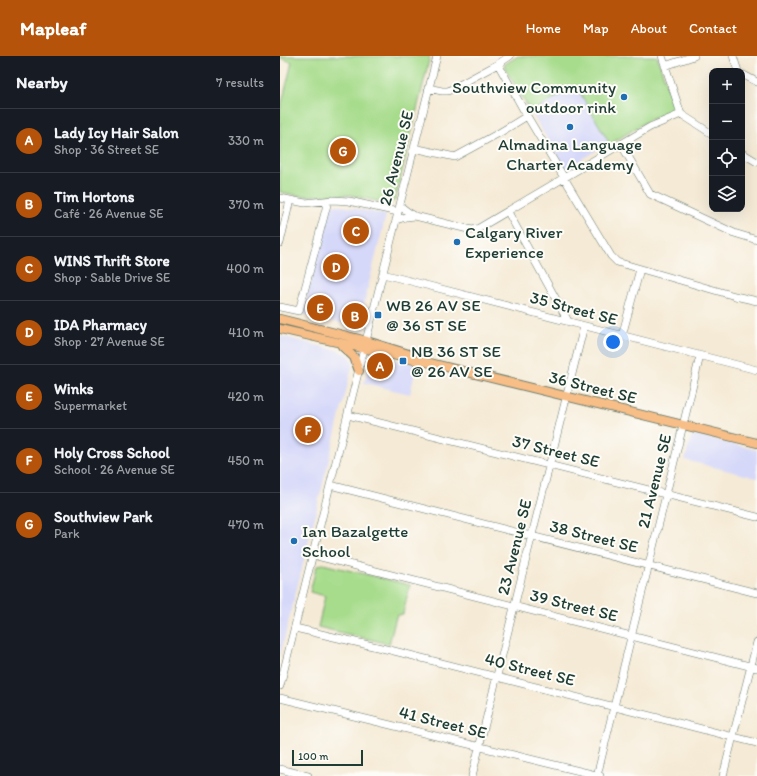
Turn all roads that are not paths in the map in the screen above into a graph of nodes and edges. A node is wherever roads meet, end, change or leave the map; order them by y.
1 (437, 56) edge
2 (510, 56) edge
3 (662, 56) edge
4 (694, 56) edge
5 (733, 56) edge
6 (498, 64) junction
7 (665, 66) junction
8 (737, 68) edge
9 (745, 76) edge
10 (757, 82) edge
11 (428, 88) junction
12 (681, 114) junction
13 (527, 116) junction
14 (709, 132) edge
15 (621, 144) junction
16 (414, 148) junction
17 (745, 155) edge
18 (757, 162) edge
19 (564, 178) junction
20 (280, 198) edge
21 (290, 200) junction
22 (328, 201) junction
23 (399, 209) junction
24 (508, 212) junction
25 (415, 216) junction
26 (396, 220) junction
27 (757, 240) edge
28 (280, 243) edge
29 (640, 269) junction
30 (383, 274) junction
31 (757, 301) edge
32 (280, 307) edge
33 (280, 319) edge
34 (568, 321) junction
35 (584, 326) junction
36 (280, 329) edge
37 (622, 336) junction
38 (366, 341) junction
39 (338, 344) junction
40 (364, 350) junction
41 (700, 356) junction
42 (422, 360) junction
43 (757, 370) edge
44 (359, 371) junction
45 (566, 396) junction
46 (348, 415) junction
47 (683, 425) junction
48 (757, 443) edge
49 (549, 465) junction
50 (330, 485) junction
51 (666, 494) junction
52 (757, 517) edge
53 (532, 536) junction
54 (313, 555) junction
55 (648, 565) junction
56 (757, 593) edge
57 (514, 606) junction
58 (295, 628) junction
59 (631, 635) junction
60 (757, 642) edge
61 (754, 668) edge
62 (497, 677) junction
63 (280, 686) edge
64 (280, 698) edge
65 (614, 706) junction
66 (733, 737) junction
67 (757, 743) edge
68 (479, 746) junction
69 (280, 769) edge
70 (308, 776) edge
71 (472, 776) edge
72 (598, 776) edge
73 (723, 776) edge

1 - 11 street, 26 Avenue SE
2 - 6 street
3 - 7 street
4 - 7 street
5 - 8 street
6 - 11 street
6 - 13 street
7 - 12 street
9 - 10 street
11 - 16 street, 26 Avenue SE
12 - 14 street
12 - 15 street
13 - 16 street
13 - 19 street
15 - 19 street
15 - 27 street
16 - 23 street, 26 Avenue SE
17 - 18 street
19 - 24 street
19 - 29 street
20 - 21 street
21 - 22 street
21 - 28 street
22 - 23 street
22 - 32 street
23 - 25 street
23 - 26 street, 26 Avenue SE
24 - 25 street
24 - 34 street
25 - 26 street
26 - 30 street, 26 Avenue SE
29 - 31 street
29 - 37 street
30 - 34 street, 35 Street SE
30 - 38 street, 26 Avenue SE
33 - 38 main road, 36 Street SE
34 - 35 street, 35 Street SE
35 - 37 street, 35 Street SE
35 - 45 street, 23 Avenue SE
36 - 39 main road, 36 Street SE
37 - 41 street, 35 Street SE
38 - 40 street, 26 Avenue SE
38 - 42 main road, 36 Street SE
39 - 40 main road, 36 Street SE
39 - 44 main road
40 - 42 main road, 36 Street SE
40 - 44 street, 26 Avenue SE
41 - 43 street, 35 Street SE
41 - 47 street, 21 Avenue SE
42 - 45 main road, 36 Street SE
44 - 46 street, 26 Avenue SE
45 - 47 main road, 36 Street SE
45 - 49 street, 23 Avenue SE
46 - 49 street, 37 Street SE
46 - 50 street, 26 Avenue SE
47 - 48 main road, 36 Street SE
47 - 51 street, 21 Avenue SE
49 - 51 street, 37 Street SE
49 - 53 street, 23 Avenue SE
50 - 53 street, 38 Street SE
50 - 54 street, 26 Avenue SE
51 - 52 street, 37 Street SE
51 - 55 street, 21 Avenue SE
53 - 55 street, 38 Street SE
53 - 57 street, 23 Avenue SE
54 - 57 street, 39 Street SE
54 - 58 street, 26 Avenue SE
55 - 56 street, 38 Street SE
55 - 59 street, 21 Avenue SE
57 - 59 street, 39 Street SE
57 - 62 street, 23 Avenue SE
58 - 62 street, 40 Street SE
58 - 63 street, 26 Avenue SE
59 - 61 street, 39 Street SE
59 - 65 street, 21 Avenue SE
60 - 61 street
61 - 66 street
62 - 65 street, 40 Street SE
62 - 68 street, 23 Avenue SE
64 - 68 street, 41 Street SE
65 - 66 street, 40 Street SE
65 - 72 street, 21 Avenue SE
66 - 67 street, 40 Street SE
66 - 73 street
68 - 71 street, 23 Avenue SE
68 - 72 street, 41 Street SE
69 - 70 street

